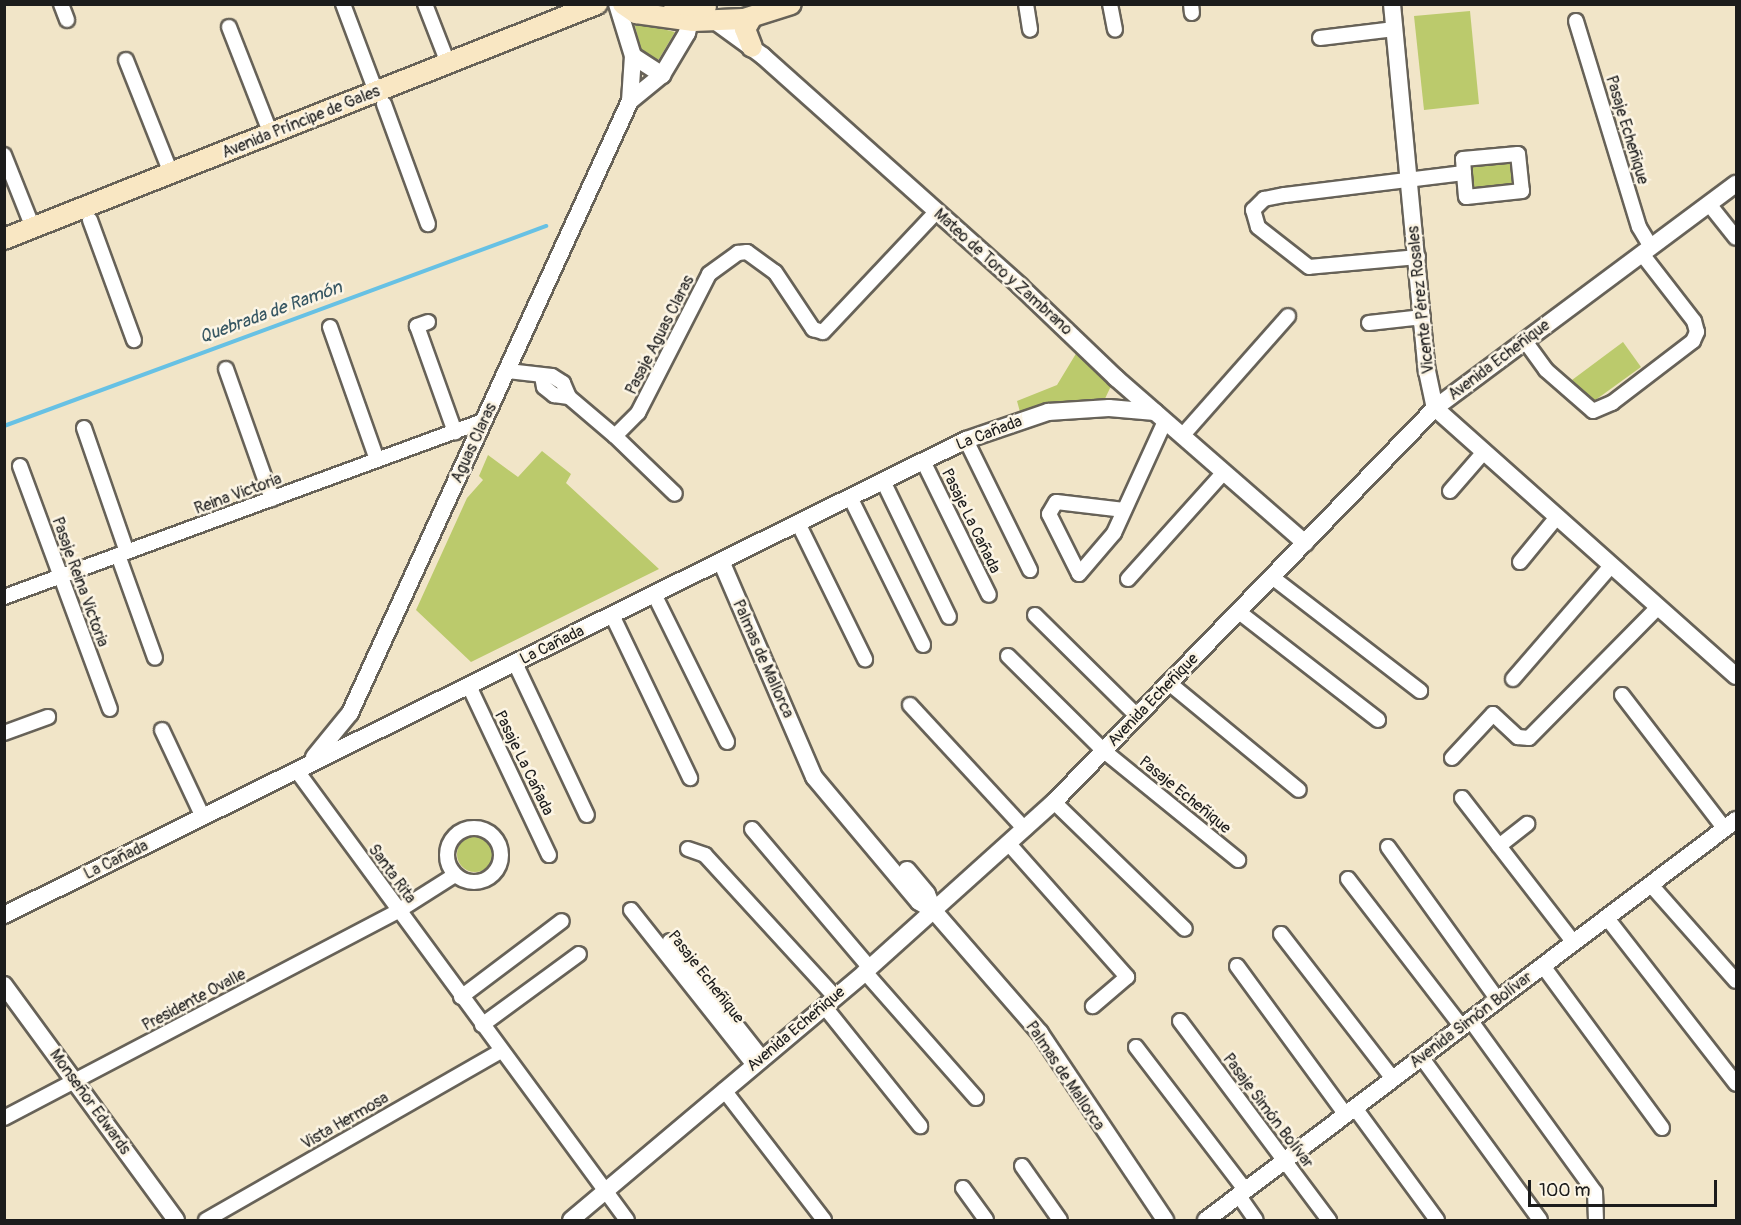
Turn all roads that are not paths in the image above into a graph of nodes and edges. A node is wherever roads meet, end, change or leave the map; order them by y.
1 (61, 4) edge
2 (343, 4) edge
3 (425, 4) edge
4 (597, 4) edge
5 (617, 4) edge
6 (622, 4) edge
7 (791, 4) edge
8 (1026, 4) edge
9 (1110, 4) edge
10 (1392, 4) edge
11 (695, 10) edge
12 (749, 11) edge
13 (67, 20) dead end
14 (1576, 21) dead end
15 (229, 27) dead end
16 (1394, 29) junction
17 (1030, 30) dead end
18 (1115, 30) dead end
19 (1320, 38) dead end
20 (752, 47) junction
21 (633, 56) junction
22 (126, 60) dead end
23 (448, 63) junction
24 (663, 75) junction
25 (380, 98) junction
26 (630, 101) junction
27 (271, 134) junction
28 (4, 155) edge
29 (171, 173) junction
30 (1464, 173) junction
31 (1409, 179) junction
32 (1737, 184) edge
33 (1709, 204) junction
34 (937, 211) junction
35 (90, 220) dead end
36 (428, 224) dead end
37 (33, 228) junction
38 (1737, 238) edge
39 (4, 239) edge
40 (1646, 251) junction
41 (1418, 257) junction
42 (1288, 316) dead end
43 (1423, 317) junction
44 (428, 322) dead end
45 (1369, 323) dead end
46 (330, 327) dead end
47 (134, 340) dead end
48 (1525, 341) junction
49 (226, 369) dead end
50 (508, 371) junction
51 (1132, 393) junction
52 (1109, 408) junction
53 (1435, 408) junction
54 (1160, 417) junction
55 (483, 421) junction
56 (84, 428) dead end
57 (455, 432) junction
58 (615, 436) junction
59 (1182, 436) junction
60 (966, 440) junction
61 (1483, 453) junction
62 (377, 460) junction
63 (923, 461) junction
64 (20, 466) dead end
65 (1224, 472) junction
66 (883, 481) junction
67 (1450, 491) dead end
68 (675, 494) dead end
69 (850, 497) junction
70 (272, 499) junction
71 (1124, 510) junction
72 (1557, 517) junction
73 (798, 523) junction
74 (1305, 543) junction
75 (122, 554) junction
76 (721, 561) junction
77 (1520, 562) dead end
78 (1611, 566) junction
79 (1030, 570) dead end
80 (61, 577) junction
81 (1272, 577) junction
82 (1128, 579) dead end
83 (654, 594) junction
84 (989, 595) dead end
85 (4, 597) edge
86 (1658, 607) junction
87 (1239, 612) junction
88 (612, 615) junction
89 (1035, 615) dead end
90 (949, 617) dead end
91 (923, 645) dead end
92 (1008, 656) dead end
93 (155, 658) dead end
94 (865, 659) dead end
95 (515, 663) junction
96 (1737, 676) edge
97 (1513, 679) dead end
98 (1168, 682) junction
99 (469, 686) junction
100 (1420, 691) dead end
101 (1622, 695) dead end
102 (910, 705) dead end
103 (110, 709) dead end
104 (350, 713) junction
105 (1137, 716) junction
106 (48, 717) dead end
107 (1378, 720) dead end
108 (162, 730) dead end
109 (4, 733) edge
110 (374, 733) junction
111 (727, 742) dead end
112 (1104, 751) junction
113 (1452, 758) dead end
114 (297, 771) junction
115 (690, 778) dead end
116 (1299, 790) dead end
117 (1462, 798) dead end
118 (1054, 802) junction
119 (587, 815) dead end
120 (203, 817) junction
121 (1527, 824) dead end
122 (1731, 824) edge
123 (752, 829) dead end
124 (1025, 829) junction
125 (1009, 844) junction
126 (1499, 846) junction
127 (1388, 847) dead end
128 (688, 849) dead end
129 (549, 855) dead end
130 (1238, 860) dead end
131 (455, 875) junction
132 (1347, 879) dead end
133 (1651, 885) junction
134 (631, 910) dead end
135 (398, 911) junction
136 (934, 911) junction
137 (4, 915) edge
138 (1607, 918) junction
139 (562, 921) dead end
140 (1185, 929) dead end
141 (1281, 934) dead end
142 (670, 941) dead end
143 (1574, 943) junction
144 (579, 954) dead end
145 (1237, 966) dead end
146 (1543, 966) junction
147 (867, 969) junction
148 (1737, 981) edge
149 (4, 985) edge
150 (461, 997) junction
151 (1498, 1000) junction
152 (830, 1001) junction
153 (1093, 1006) dead end
154 (1180, 1021) dead end
155 (1467, 1024) junction
156 (482, 1025) junction
157 (1136, 1047) dead end
158 (501, 1051) junction
159 (1422, 1058) junction
160 (758, 1062) junction
161 (1393, 1079) junction
162 (75, 1081) junction
163 (1737, 1084) edge
164 (724, 1090) junction
165 (976, 1098) dead end
166 (1351, 1112) junction
167 (4, 1118) edge
168 (920, 1126) dead end
169 (1662, 1128) dead end
170 (1285, 1161) junction
171 (1022, 1166) dead end
172 (963, 1188) dead end
173 (1242, 1193) junction
174 (607, 1194) junction
175 (176, 1221) edge
176 (206, 1221) edge
177 (571, 1221) edge
178 (627, 1221) edge
179 (824, 1221) edge
180 (986, 1221) edge
181 (1060, 1221) edge
182 (1165, 1221) edge
183 (1206, 1221) edge
184 (1257, 1221) edge
185 (1329, 1221) edge
186 (1437, 1221) edge
187 (1540, 1221) edge
188 (1596, 1221) edge

1 - 13 street
2 - 25 street
3 - 23 street
4 - 23 main road, Avenida Príncipe de Gales
5 - 21 street, Aguas Claras
6 - 11 main road
7 - 12 main road
8 - 17 street
9 - 18 street
10 - 16 street, Vicente Pérez Rosales
11 - 12 main road
11 - 20 street, Mateo de Toro y Zambrano
11 - 24 street, Aguas Claras
12 - 20 main road
14 - 40 street, Pasaje Echeñique
15 - 27 street
16 - 19 street
16 - 31 street, Vicente Pérez Rosales
20 - 34 street, Mateo de Toro y Zambrano
21 - 24 street
21 - 26 street, Aguas Claras
22 - 29 street
23 - 25 main road, Avenida Príncipe de Gales
24 - 26 street, Aguas Claras
25 - 27 main road, Avenida Príncipe de Gales
25 - 36 street
26 - 50 street, Aguas Claras
27 - 29 main road, Avenida Príncipe de Gales
28 - 37 street
29 - 37 main road, Avenida Príncipe de Gales
30 - 30 street
30 - 31 street
31 - 41 street, Vicente Pérez Rosales
31 - 41 street
32 - 33 street, Avenida Echeñique
33 - 38 street
33 - 40 street, Avenida Echeñique
34 - 51 street, Mateo de Toro y Zambrano
34 - 58 street, Pasaje Aguas Claras
35 - 47 street
37 - 39 main road, Avenida Príncipe de Gales
40 - 48 street, Avenida Echeñique
40 - 48 street, Pasaje Echeñique
41 - 43 street, Vicente Pérez Rosales
42 - 59 street
43 - 45 street
43 - 53 street, Vicente Pérez Rosales
44 - 57 street
46 - 62 street
48 - 53 street, Avenida Echeñique
49 - 70 street
50 - 55 street, Aguas Claras
50 - 58 street
51 - 52 street, La Cañada
51 - 54 street, Mateo de Toro y Zambrano
52 - 54 street, La Cañada
52 - 60 street, La Cañada
53 - 61 street
53 - 74 street, Avenida Echeñique
54 - 59 street, Mateo de Toro y Zambrano
54 - 71 street
55 - 57 street, Reina Victoria
55 - 104 street, Aguas Claras
56 - 75 street
57 - 62 street, Reina Victoria
58 - 68 street
59 - 65 street, Mateo de Toro y Zambrano
60 - 63 street, La Cañada
60 - 79 street, Pasaje La Cañada
61 - 67 street
61 - 72 street
62 - 70 street, Reina Victoria
63 - 66 street, La Cañada
63 - 84 street, Pasaje La Cañada
64 - 80 street, Pasaje Reina Victoria
65 - 74 street, Mateo de Toro y Zambrano
65 - 82 street
66 - 69 street, La Cañada
66 - 90 street
69 - 73 street, La Cañada
69 - 91 street
70 - 75 street, Reina Victoria
71 - 71 street
72 - 77 street
72 - 78 street
73 - 76 street, La Cañada
73 - 94 street
74 - 81 street, Avenida Echeñique
75 - 80 street, Reina Victoria
75 - 93 street
76 - 83 street, La Cañada
76 - 136 street, Palmas de Mallorca
78 - 86 street
78 - 97 street
80 - 85 street, Reina Victoria
80 - 103 street, Pasaje Reina Victoria
81 - 87 street, Avenida Echeñique
81 - 100 street
83 - 88 street, La Cañada
83 - 111 street
86 - 96 street
86 - 113 street
87 - 98 street, Avenida Echeñique
87 - 107 street
88 - 95 street, La Cañada
88 - 115 street
89 - 105 street
92 - 112 street, Pasaje Echeñique
95 - 99 street, La Cañada
95 - 119 street, Pasaje La Cañada
98 - 105 street, Avenida Echeñique
98 - 116 street
99 - 110 street, La Cañada
99 - 129 street, Pasaje La Cañada
101 - 122 street
102 - 124 street
104 - 110 street
104 - 114 street, Aguas Claras
105 - 112 street, Avenida Echeñique
106 - 109 street
108 - 120 street
110 - 114 street, La Cañada
112 - 118 street, Avenida Echeñique
112 - 130 street, Pasaje Echeñique
114 - 120 street, La Cañada
114 - 135 street, Santa Rita
117 - 126 street
118 - 124 street, Avenida Echeñique
118 - 140 street
120 - 137 street, La Cañada
121 - 126 street
122 - 133 street, Avenida Simón Bolívar
123 - 147 street
124 - 125 street, Avenida Echeñique
125 - 136 street, Avenida Echeñique
125 - 153 street
126 - 143 street
127 - 151 street
128 - 152 street
131 - 131 street
131 - 135 street, Presidente Ovalle
132 - 155 street
133 - 138 street, Avenida Simón Bolívar
133 - 148 street
134 - 160 street, Pasaje Echeñique
135 - 150 street, Santa Rita
135 - 162 street, Presidente Ovalle
136 - 147 street, Avenida Echeñique
136 - 182 street, Palmas de Mallorca
138 - 143 street, Avenida Simón Bolívar
138 - 163 street
139 - 150 street
141 - 161 street
142 - 160 street, Pasaje Echeñique
143 - 146 street, Avenida Simón Bolívar
144 - 156 street
145 - 166 street
146 - 151 street, Avenida Simón Bolívar
146 - 169 street
147 - 152 street, Avenida Echeñique
147 - 165 street
149 - 162 street, Monseñor Edwards
150 - 156 street, Santa Rita
151 - 155 street, Avenida Simón Bolívar
152 - 160 street, Avenida Echeñique
152 - 168 street
154 - 170 street, Pasaje Simón Bolívar
155 - 159 street, Avenida Simón Bolívar
155 - 188 street
156 - 158 street, Santa Rita
157 - 173 street
158 - 174 street, Santa Rita
158 - 176 street, Vista Hermosa
159 - 161 street, Avenida Simón Bolívar
159 - 187 street
160 - 164 street, Avenida Echeñique
161 - 166 street, Avenida Simón Bolívar
162 - 167 street, Presidente Ovalle
162 - 175 street, Monseñor Edwards
164 - 174 street, Avenida Echeñique
164 - 179 street
166 - 170 street, Avenida Simón Bolívar
166 - 186 street
170 - 173 street, Avenida Simón Bolívar
170 - 185 street, Pasaje Simón Bolívar
171 - 181 street
172 - 180 street
173 - 183 street, Avenida Simón Bolívar
173 - 184 street
174 - 177 street, Avenida Echeñique
174 - 178 street, Santa Rita

